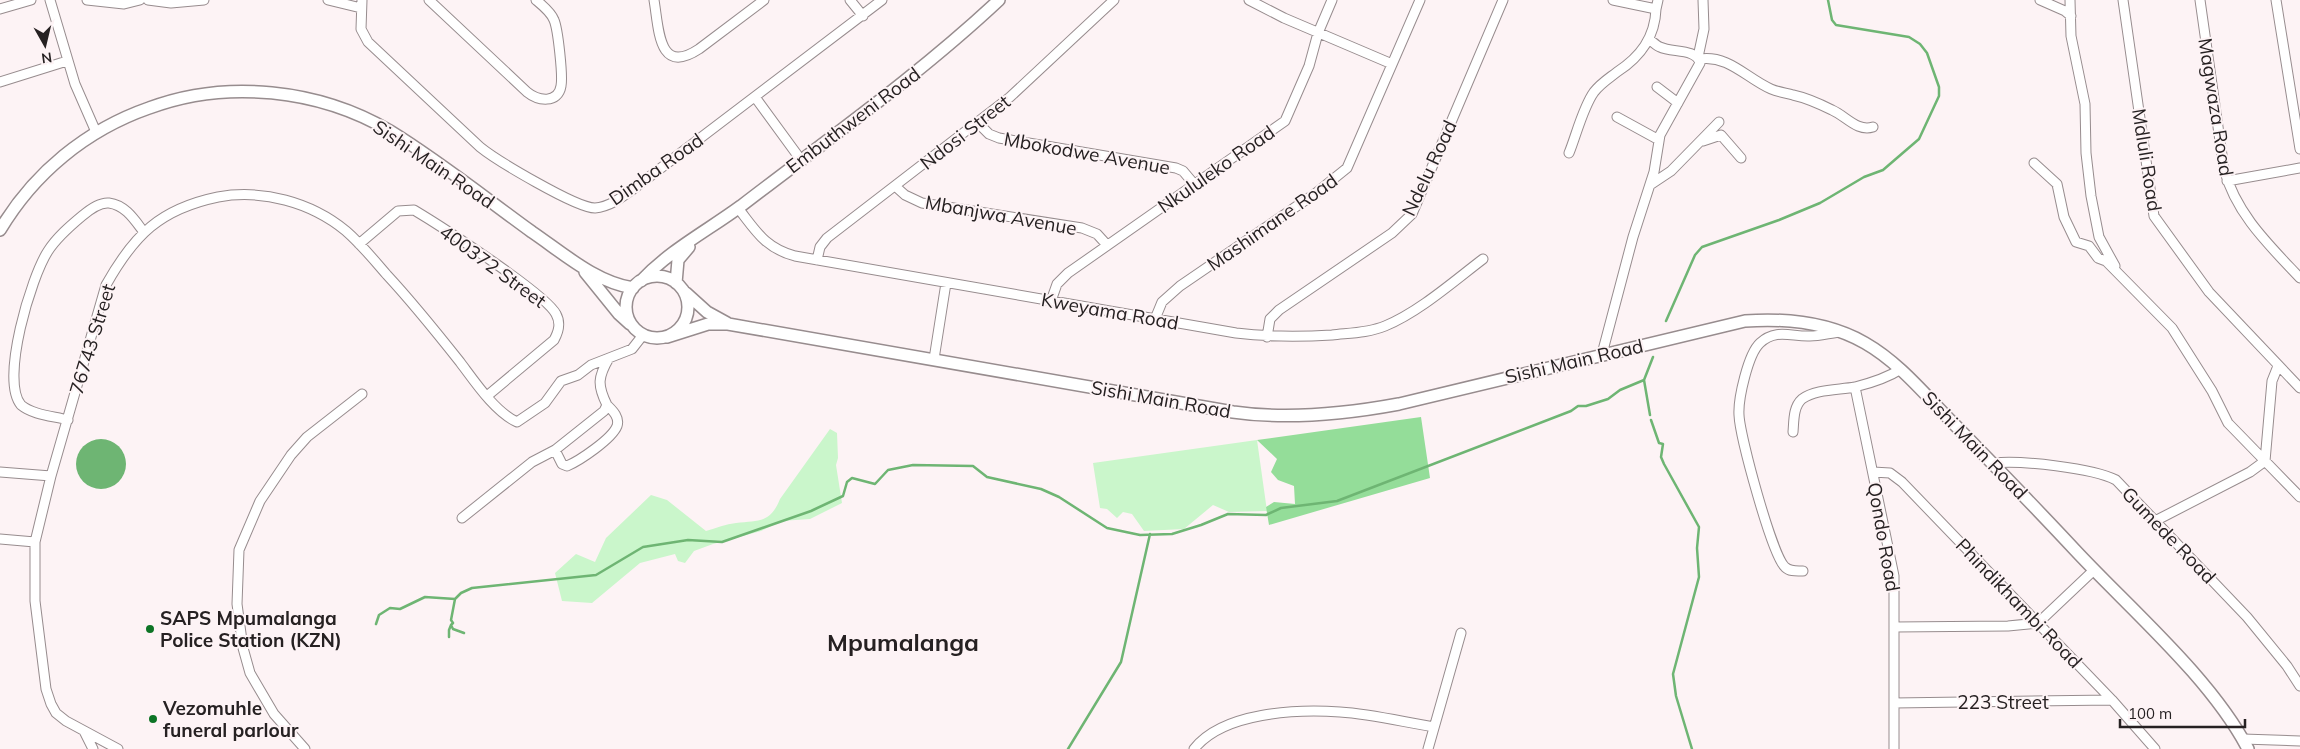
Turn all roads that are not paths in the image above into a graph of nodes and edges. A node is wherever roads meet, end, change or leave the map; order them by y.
1 (31, 0) edge
2 (50, 0) edge
3 (87, 0) edge
4 (140, 0) edge
5 (148, 0) edge
6 (204, 0) edge
7 (328, 0) edge
8 (429, 0) edge
9 (536, 0) edge
10 (654, 0) edge
11 (764, 0) edge
12 (850, 0) edge
13 (882, 0) edge
14 (999, 0) edge
15 (1114, 0) edge
16 (1249, 0) edge
17 (1332, 0) edge
18 (1420, 0) edge
19 (1503, 0) edge
20 (1613, 0) edge
21 (1703, 0) edge
22 (2040, 0) edge
23 (2070, 0) edge
24 (2123, 0) edge
25 (2200, 0) edge
26 (2276, 0) edge
27 (362, 4) edge
28 (1658, 5) edge
29 (0, 9) edge
30 (862, 16) junction
31 (2070, 16) junction
32 (1318, 33) junction
33 (1650, 40) junction
34 (1699, 58) junction
35 (67, 62) junction
36 (1392, 64) junction
37 (0, 82) edge
38 (1657, 86) dead end
39 (755, 97) junction
40 (1678, 103) junction
41 (1617, 117) dead end
42 (1719, 122) dead end
43 (978, 123) junction
44 (1872, 127) dead end
45 (96, 132) junction
46 (1659, 140) junction
47 (1700, 142) junction
48 (2300, 149) edge
49 (1569, 154) dead end
50 (1741, 158) dead end
51 (801, 160) junction
52 (2034, 164) dead end
53 (2300, 168) edge
54 (2227, 181) junction
55 (1194, 184) junction
56 (1650, 185) junction
57 (895, 186) junction
58 (738, 208) junction
59 (0, 230) edge
60 (144, 231) junction
61 (702, 234) junction
62 (359, 244) junction
63 (1107, 245) junction
64 (1483, 259) dead end
65 (817, 260) junction
66 (575, 262) junction
67 (2122, 277) junction
68 (2300, 278) edge
69 (676, 283) junction
70 (946, 283) junction
71 (637, 284) junction
72 (684, 292) junction
73 (1051, 301) junction
74 (1155, 319) junction
75 (728, 324) junction
76 (633, 327) junction
77 (1840, 332) junction
78 (643, 335) junction
79 (667, 337) junction
80 (1267, 337) junction
81 (1602, 354) junction
82 (609, 358) junction
83 (934, 360) junction
84 (2278, 366) junction
85 (1901, 369) junction
86 (1855, 387) junction
87 (2300, 388) edge
88 (362, 394) dead end
89 (487, 396) junction
90 (607, 405) junction
91 (68, 420) junction
92 (1793, 432) dead end
93 (555, 450) junction
94 (2265, 462) junction
95 (1994, 463) junction
96 (0, 472) edge
97 (1873, 472) junction
98 (50, 476) junction
99 (2300, 497) edge
100 (462, 518) dead end
101 (2155, 521) junction
102 (0, 540) edge
103 (35, 542) junction
104 (2094, 570) junction
105 (1803, 571) dead end
106 (2038, 623) junction
107 (1895, 627) junction
108 (1461, 633) dead end
109 (2300, 686) edge
110 (2112, 700) junction
111 (1894, 703) junction
112 (1434, 727) junction
113 (84, 731) junction
114 (2300, 740) edge
115 (2245, 744) edge
116 (93, 749) edge
117 (118, 749) edge
118 (305, 749) edge
119 (1194, 749) edge
120 (1428, 749) edge
121 (1894, 749) edge
122 (2155, 749) edge

1 - 29 street
2 - 35 street
3 - 4 street
5 - 6 street
7 - 27 street
8 - 9 street
10 - 11 street
12 - 30 street
13 - 30 street, Dimba Road
14 - 51 street, Embuthweni Road
15 - 43 street, Ndosi Street
16 - 32 street
17 - 32 street, Nkululeko Road
18 - 36 street, Mashimane Road
19 - 80 street, Ndelu Road
20 - 28 street
21 - 34 street
22 - 31 street
23 - 31 street
24 - 84 street, Mdluli Road
25 - 54 street, Magwaza Road
26 - 48 street
27 - 39 street, Dimba Road
28 - 33 street
30 - 39 street, Dimba Road
31 - 67 street
32 - 36 street
32 - 55 street, Nkululeko Road
33 - 34 street
33 - 49 street
34 - 40 street
34 - 44 street
35 - 37 street
35 - 45 street
36 - 74 street, Mashimane Road
38 - 40 street
39 - 51 street
40 - 46 street
41 - 46 street
42 - 47 street
43 - 55 street, Mbokodwe Avenue
43 - 57 street, Ndosi Street
45 - 59 street, Sishi Main Road
45 - 66 street, Sishi Main Road
46 - 56 street
47 - 50 street
47 - 56 street
51 - 58 street, Embuthweni Road
52 - 67 street
53 - 54 street
54 - 68 street, Magwaza Road
55 - 63 street, Nkululeko Road
56 - 81 street
57 - 63 street, Mbanjwa Avenue
57 - 65 street, Ndosi Street
58 - 61 street, Embuthweni Road
58 - 65 street, Kweyama Road
60 - 62 street, 76743 Street
60 - 91 street, 76743 Street
60 - 91 street
61 - 69 street, Embuthweni Road
61 - 71 street, Embuthweni Road
62 - 89 street, 76743 Street
62 - 89 street, 400372 Street
63 - 73 street, Nkululeko Road
64 - 80 street, Kweyama Road
65 - 70 street, Kweyama Road
66 - 71 street, Sishi Main Road
66 - 76 street, Sishi Main Road
67 - 94 street
69 - 71 street
69 - 72 street
70 - 73 street, Kweyama Road
70 - 83 street
71 - 76 street
72 - 75 street, Sishi Main Road
72 - 79 street
73 - 74 street, Kweyama Road
74 - 80 street, Kweyama Road
75 - 79 street, Sishi Main Road
75 - 83 street, Sishi Main Road
76 - 78 street
77 - 81 street, Sishi Main Road
77 - 85 street, Sishi Main Road
77 - 105 street
78 - 79 street
78 - 82 street, 76743 Street
81 - 83 street, Sishi Main Road
82 - 89 street, 76743 Street
82 - 90 street
84 - 87 street, Mdluli Road
84 - 94 street
85 - 86 street
85 - 95 street, Sishi Main Road
86 - 92 street
86 - 97 street, Qondo Road
88 - 118 street
90 - 93 street
90 - 93 street
91 - 98 street, 76743 Street
93 - 100 street
94 - 99 street
94 - 101 street
95 - 101 street, Gumede Road
95 - 104 street, Sishi Main Road
96 - 98 street
97 - 106 street, Phindikhambi Road
97 - 107 street, Qondo Road
98 - 103 street, 76743 Street
101 - 109 street, Gumede Road
102 - 103 street
103 - 113 street, 76743 Street
104 - 106 street
104 - 115 street, Sishi Main Road
106 - 107 street
106 - 110 street, Phindikhambi Road
107 - 111 street, Qondo Road
108 - 112 street
110 - 111 street, 223 Street
110 - 122 street, Phindikhambi Road
111 - 121 street, Qondo Road
112 - 119 street
112 - 120 street
113 - 116 street
113 - 117 street, 76743 Street
114 - 115 street

